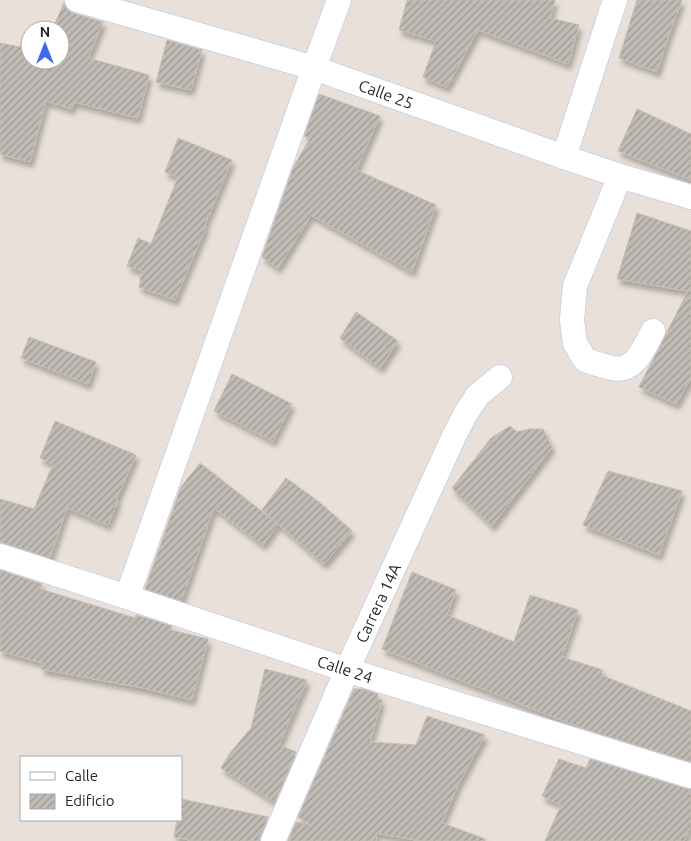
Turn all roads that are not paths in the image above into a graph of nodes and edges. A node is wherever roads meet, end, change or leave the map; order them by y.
1 (77, 0) edge
2 (338, 0) edge
3 (614, 0) edge
4 (314, 68) junction
5 (564, 157) junction
6 (620, 176) junction
7 (691, 197) edge
8 (653, 332) dead end
9 (500, 377) dead end
10 (0, 556) edge
11 (127, 596) junction
12 (347, 670) junction
13 (691, 776) edge
14 (273, 841) edge

1 - 4 street, Calle 25
2 - 4 street
3 - 5 street
4 - 5 street, Calle 25
4 - 11 street
5 - 6 street, Calle 25
6 - 7 street, Calle 25
6 - 8 street
9 - 12 street, Carrera 14A
10 - 11 street, Calle 24
11 - 12 street, Calle 24
12 - 13 street, Calle 24
12 - 14 street, Carrera 14A

